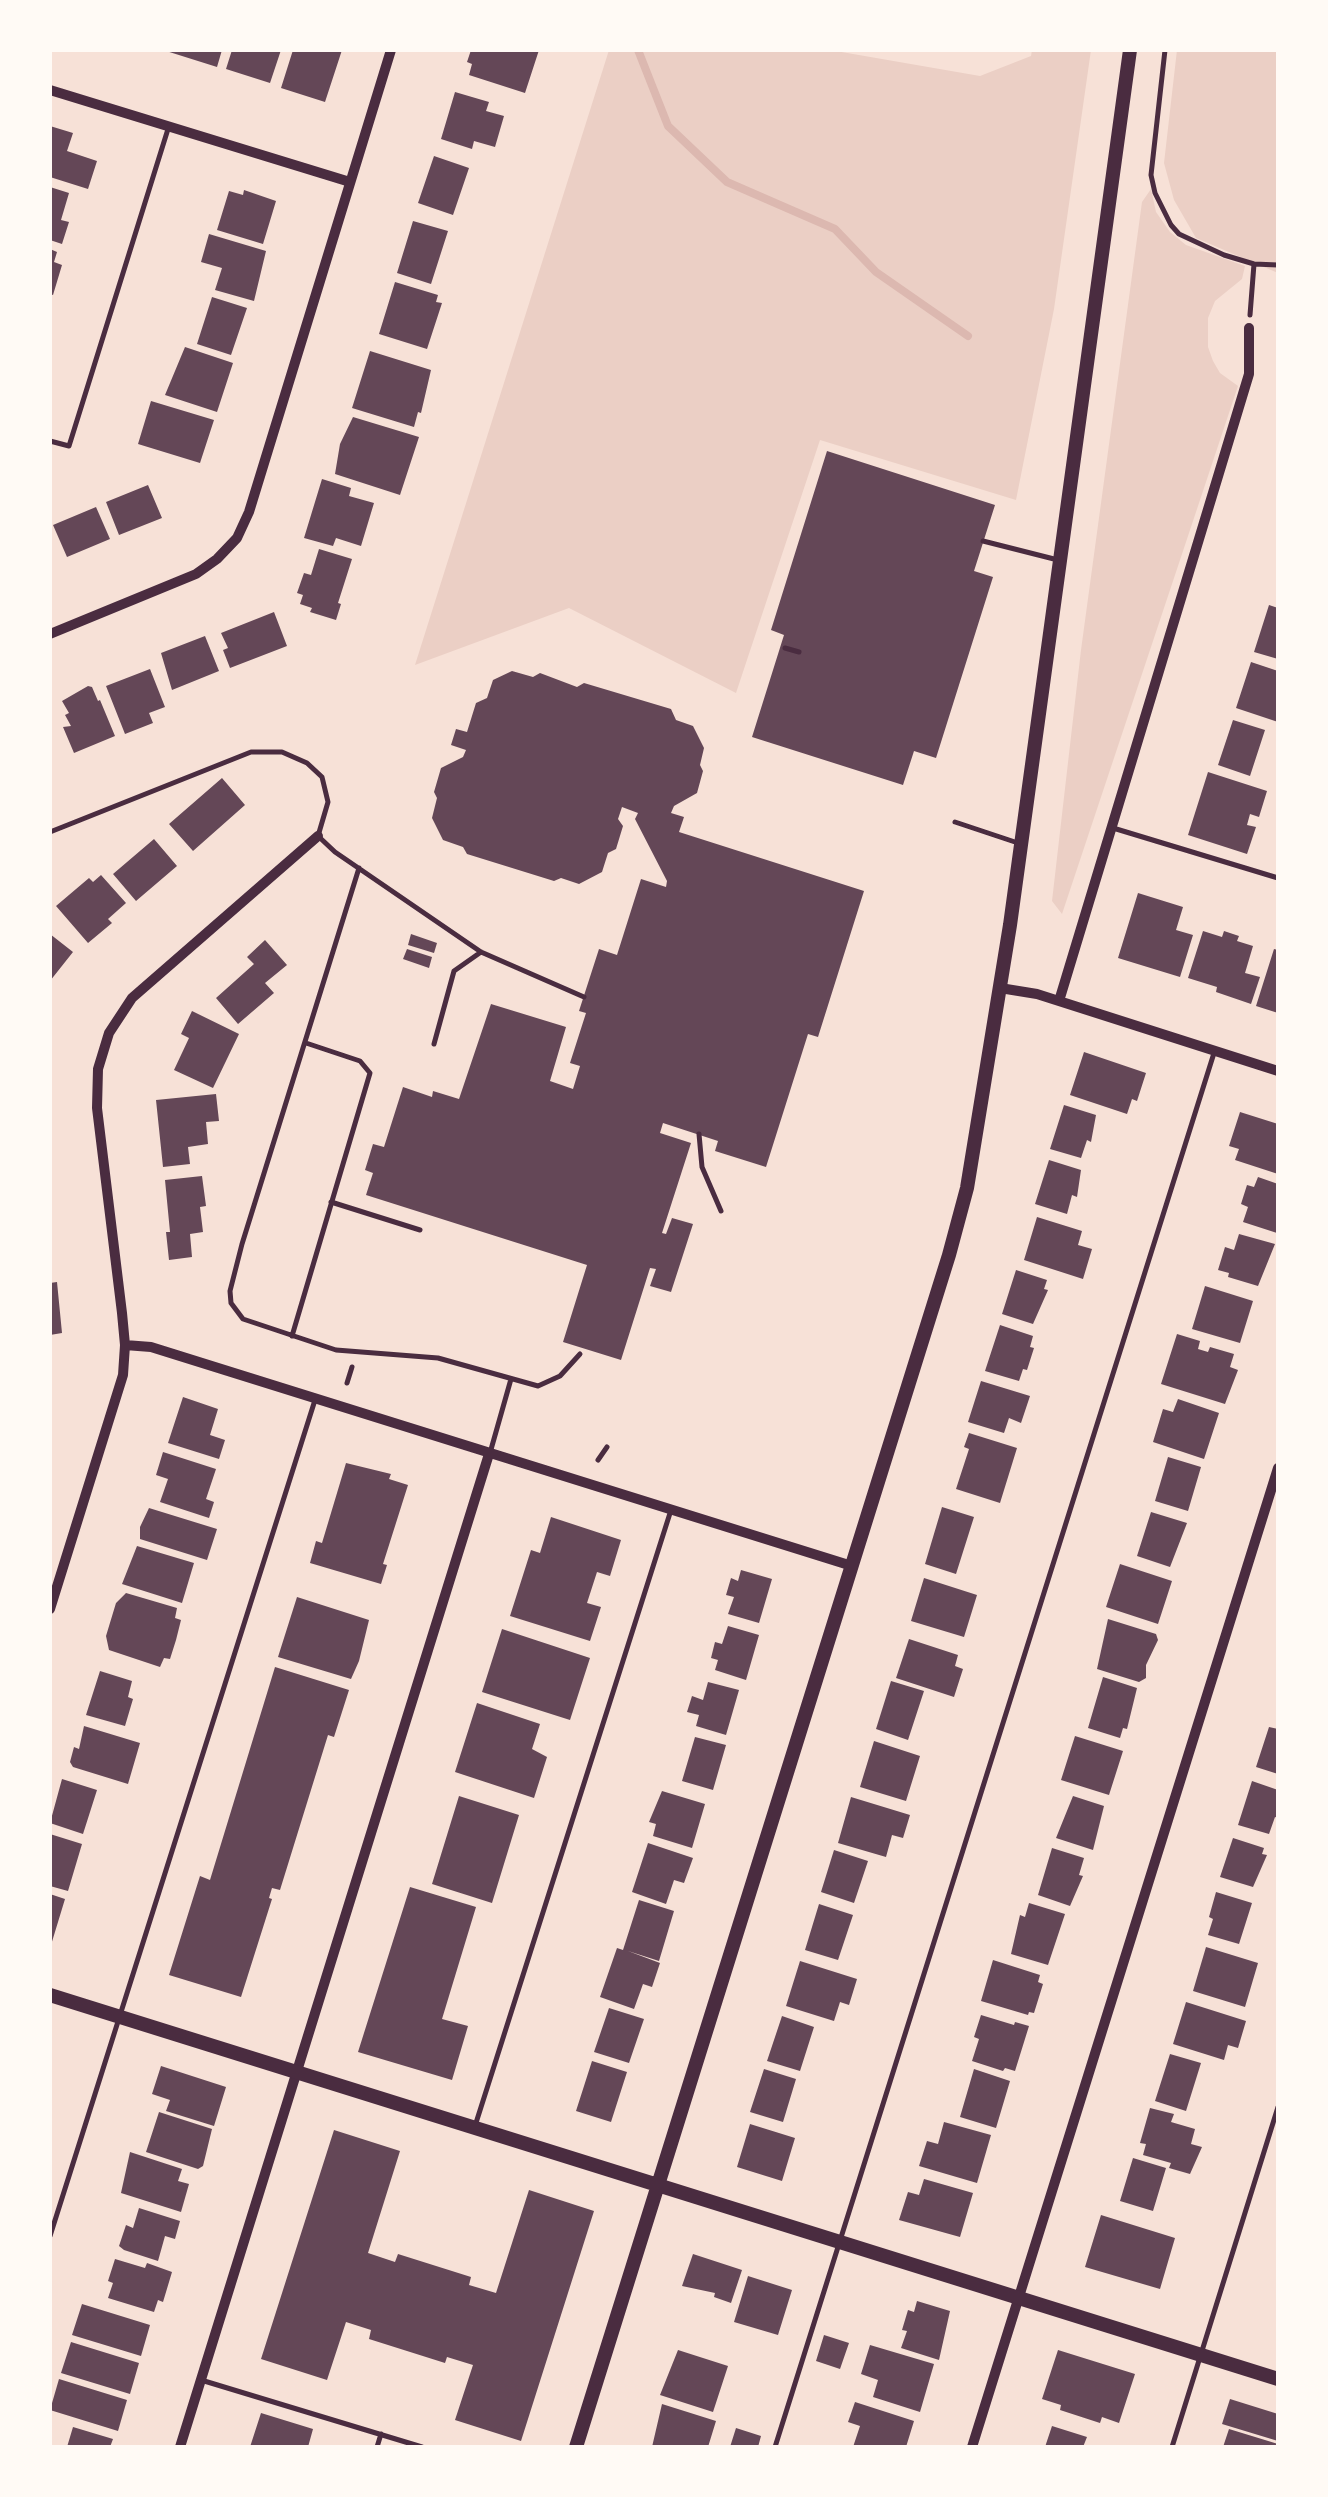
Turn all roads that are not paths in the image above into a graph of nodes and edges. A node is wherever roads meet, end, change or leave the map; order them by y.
1 (391, 50) edge
2 (1130, 50) edge
3 (50, 90) edge
4 (168, 126) junction
5 (350, 182) junction
6 (1250, 328) road end
7 (50, 441) edge
8 (984, 541) dead end
9 (1060, 561) junction
10 (50, 634) edge
11 (955, 822) dead end
12 (1112, 828) junction
13 (50, 832) edge
14 (318, 836) junction
15 (1021, 844) junction
16 (359, 868) junction
17 (1278, 878) edge
18 (481, 952) junction
19 (1000, 988) junction
20 (584, 996) dead end
21 (1059, 1001) junction
22 (306, 1043) junction
23 (434, 1044) dead end
24 (1214, 1052) junction
25 (1278, 1071) edge
26 (331, 1202) junction
27 (420, 1230) dead end
28 (292, 1336) junction
29 (125, 1345) junction
30 (580, 1354) dead end
31 (512, 1379) junction
32 (315, 1399) junction
33 (489, 1454) junction
34 (1278, 1468) edge
35 (670, 1510) junction
36 (852, 1566) junction
37 (50, 1609) edge
38 (50, 1995) edge
39 (118, 2017) junction
40 (296, 2072) junction
41 (1278, 2107) edge
42 (474, 2128) junction
43 (658, 2186) junction
44 (50, 2236) edge
45 (838, 2242) junction
46 (1020, 2298) junction
47 (1200, 2355) junction
48 (1278, 2379) edge
49 (201, 2380) junction
50 (381, 2434) junction
51 (180, 2447) edge
52 (377, 2447) edge
53 (422, 2447) edge
54 (576, 2447) edge
55 (775, 2447) edge
56 (972, 2447) edge
57 (1172, 2447) edge

1 - 5 street
2 - 9 street
3 - 4 street
4 - 5 street
4 - 7 lane
5 - 10 street
6 - 12 street
8 - 9 lane
9 - 15 street
11 - 15 lane
12 - 17 lane
12 - 21 street
13 - 14 lane
14 - 16 lane
14 - 29 street
15 - 19 street
16 - 18 lane
16 - 22 lane
18 - 20 lane
18 - 23 lane
19 - 21 street
19 - 36 street
21 - 24 street
22 - 26 lane
22 - 28 lane
24 - 25 street
24 - 45 lane
26 - 27 lane
26 - 28 lane
28 - 31 lane
29 - 32 street
29 - 37 street
30 - 31 lane
31 - 33 lane
32 - 33 street
32 - 39 lane
33 - 35 street
33 - 40 street
34 - 46 street
35 - 36 street
35 - 42 lane
36 - 43 street
38 - 39 street
39 - 40 street
39 - 44 lane
40 - 42 street
40 - 49 street
41 - 47 lane
42 - 43 street
43 - 45 street
43 - 54 street
45 - 46 street
45 - 55 lane
46 - 47 street
46 - 56 street
47 - 48 street
47 - 57 lane
49 - 50 lane
49 - 51 street
50 - 52 lane
50 - 53 lane

